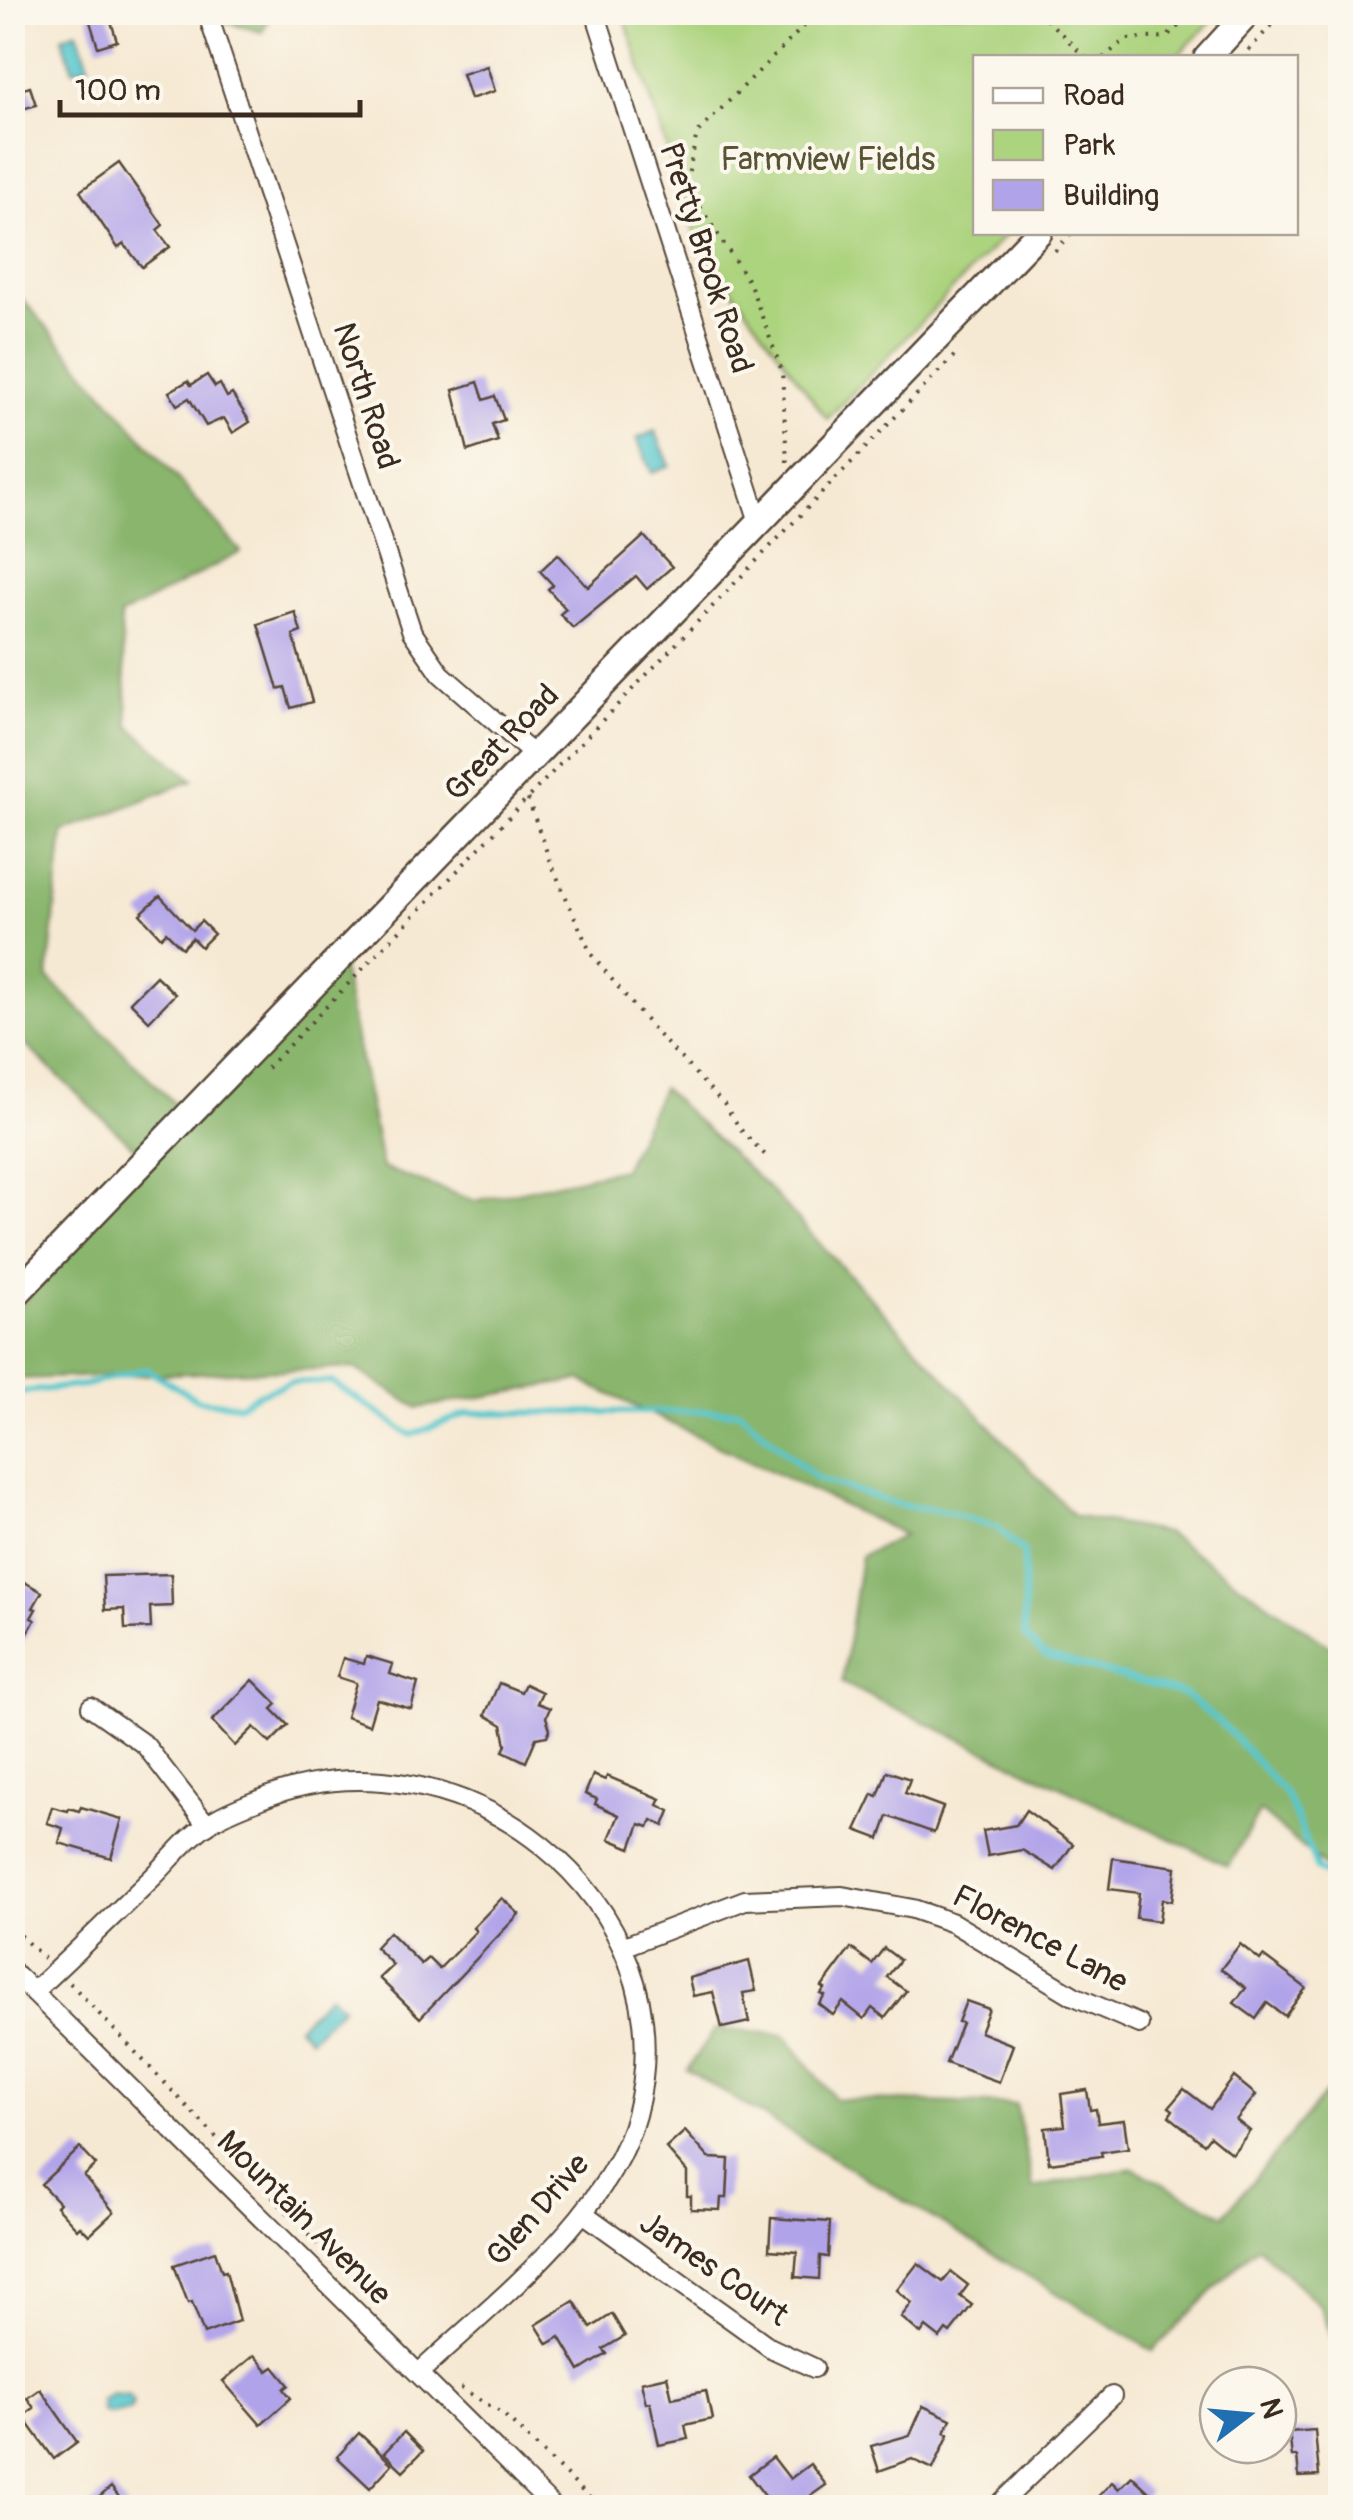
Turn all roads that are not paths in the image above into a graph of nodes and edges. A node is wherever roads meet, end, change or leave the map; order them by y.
1 (206, 12) edge
2 (595, 12) edge
3 (1250, 12) edge
4 (1209, 55) edge
5 (1036, 235) edge
6 (759, 522) junction
7 (535, 756) junction
8 (12, 1298) edge
9 (91, 1707) dead end
10 (207, 1824) junction
11 (622, 1947) junction
12 (12, 1971) edge
13 (34, 1992) junction
14 (1139, 2024) dead end
15 (583, 2212) junction
16 (814, 2368) dead end
17 (419, 2373) junction
18 (1112, 2396) dead end
19 (554, 2508) edge
20 (996, 2508) edge

1 - 7 street, North Road
2 - 6 street, Pretty Brook Road
3 - 4 street
5 - 6 street, Great Road
6 - 7 street, Great Road
7 - 8 street, Great Road
9 - 10 street
10 - 11 street, Glen Drive
10 - 13 street, Glen Drive
11 - 14 street, Florence Lane
11 - 15 street, Glen Drive
12 - 13 street, Mountain Avenue
13 - 17 street, Mountain Avenue
15 - 16 street, James Court
15 - 17 street, Glen Drive
17 - 19 street, Mountain Avenue
18 - 20 street

